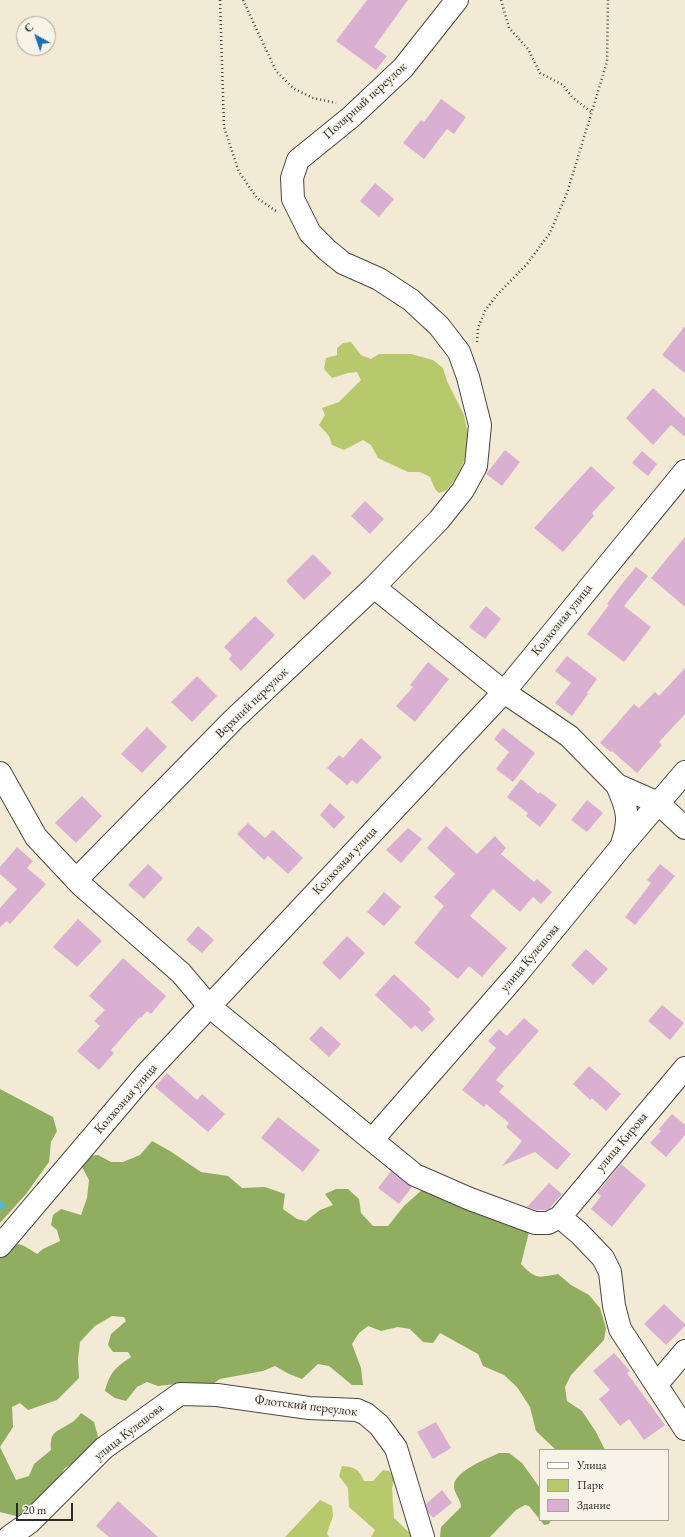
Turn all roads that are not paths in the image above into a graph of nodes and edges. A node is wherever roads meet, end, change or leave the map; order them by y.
1 (457, 0) edge
2 (298, 160) joint
3 (685, 470) edge
4 (374, 587) junction
5 (504, 692) junction
6 (685, 772) edge
7 (0, 773) edge
8 (617, 785) junction
9 (658, 803) junction
10 (685, 828) edge
11 (621, 847) junction
12 (76, 880) junction
13 (209, 1006) junction
14 (685, 1068) edge
15 (372, 1140) junction
16 (560, 1217) junction
17 (0, 1246) edge
18 (685, 1350) edge
19 (657, 1384) junction
20 (180, 1394) joint
21 (685, 1429) edge
22 (9, 1537) edge
23 (423, 1537) edge

1 - 2 street, Полярный переулок
2 - 4 street, Верхний переулок
3 - 5 street, Колхозная улица
4 - 5 street
4 - 12 street, Верхний переулок
5 - 8 street
5 - 13 street, Колхозная улица
6 - 9 street, улица Кулешова
7 - 12 street
8 - 9 street
8 - 11 street
9 - 10 street
9 - 11 street, улица Кулешова
11 - 15 street, улица Кулешова
12 - 13 street
13 - 15 street
13 - 17 street, Колхозная улица
14 - 16 street, улица Кирова
15 - 16 street
16 - 19 street
18 - 19 street
19 - 21 street
20 - 22 street, улица Кулешова
20 - 23 street, Флотский переулок

